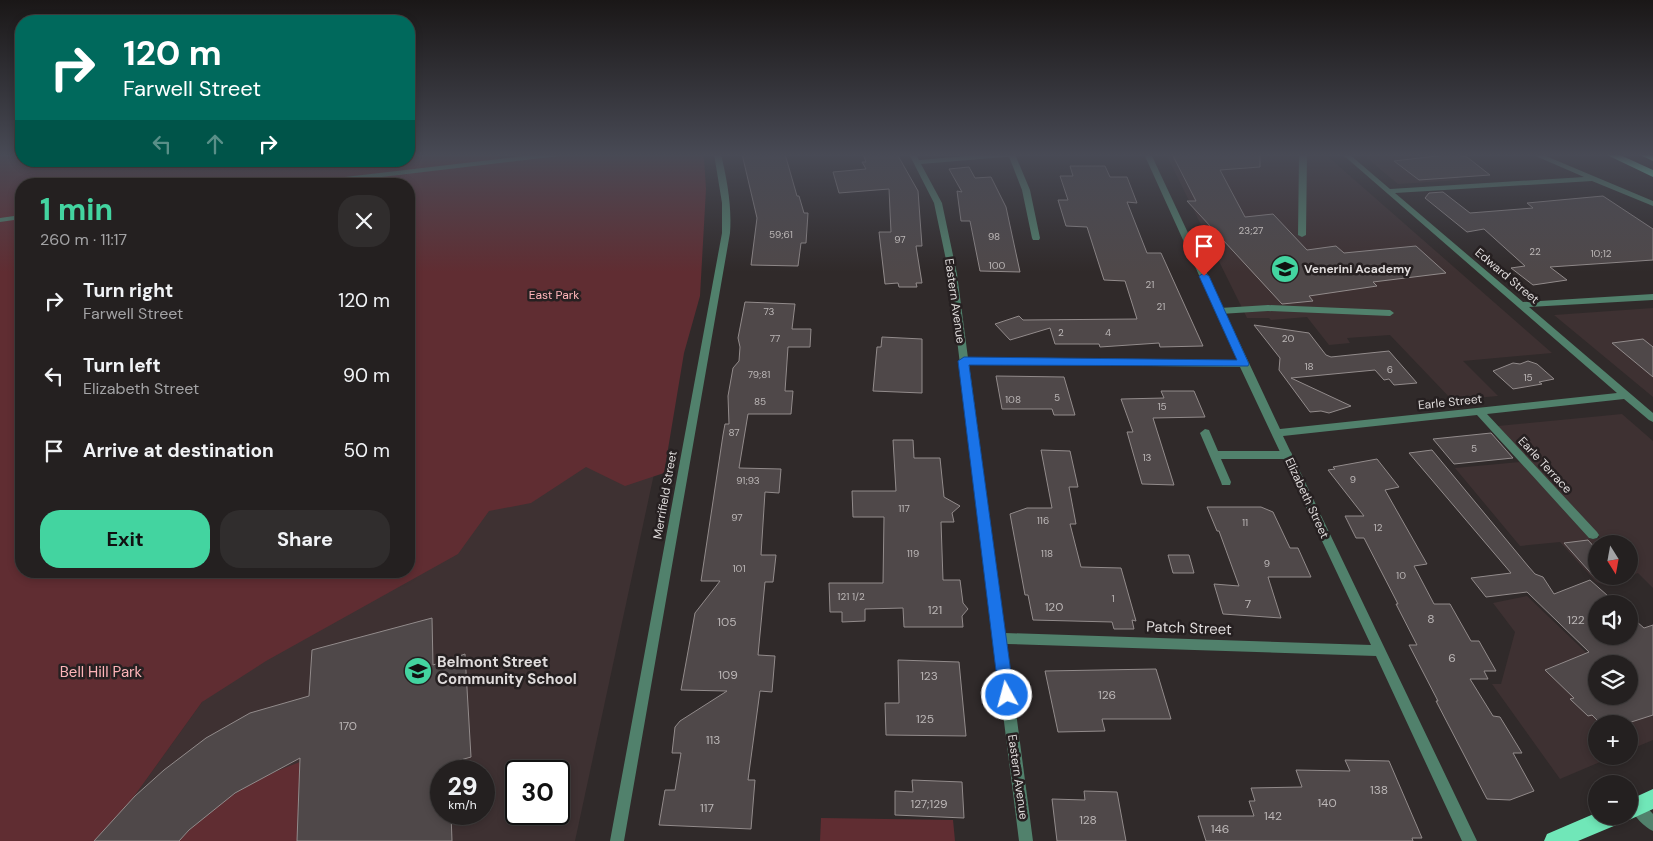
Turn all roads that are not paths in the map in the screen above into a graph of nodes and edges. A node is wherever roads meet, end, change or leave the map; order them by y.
1 (727, 193) edge
2 (933, 193) edge
3 (1027, 193) edge
4 (1166, 193) edge
5 (1303, 193) edge
6 (1392, 193) edge
7 (1626, 193) edge
8 (1653, 204) edge
9 (15, 218) edge
10 (0, 220) edge
11 (1302, 235) dead end
12 (1036, 238) dead end
13 (1653, 297) edge
14 (1521, 305) junction
15 (1220, 311) junction
16 (1390, 313) dead end
17 (964, 361) junction
18 (1244, 364) junction
19 (1627, 395) junction
20 (1480, 411) junction
21 (1653, 418) edge
22 (1205, 433) dead end
23 (1276, 433) junction
24 (1214, 455) junction
25 (1287, 455) junction
26 (1226, 482) dead end
27 (1593, 535) dead end
28 (998, 638) junction
29 (1379, 651) junction
30 (1640, 805) edge
31 (1653, 824) edge
32 (1592, 825) edge
33 (617, 841) edge
34 (1026, 841) edge
35 (1470, 841) edge
36 (1554, 841) edge

1 - 33 street, Merrifield Street
2 - 17 street, Eastern Avenue
3 - 12 street
4 - 15 street, Elizabeth Street
5 - 11 street
6 - 14 street, Edward Street
7 - 8 street
9 - 10 street
13 - 14 street
14 - 19 street, Edward Street
15 - 16 street
15 - 18 street, Elizabeth Street
17 - 18 street
17 - 28 street, Eastern Avenue
18 - 23 street, Elizabeth Street
19 - 20 street, Earle Street
19 - 21 street, Edward Street
20 - 23 street, Earle Street
20 - 27 street, Earle Terrace
22 - 24 street
23 - 25 street, Elizabeth Street
24 - 25 street
24 - 26 street
25 - 29 street, Elizabeth Street
28 - 29 street, Patch Street
28 - 34 street, Eastern Avenue
29 - 35 street, Elizabeth Street
30 - 31 street
32 - 36 highway

